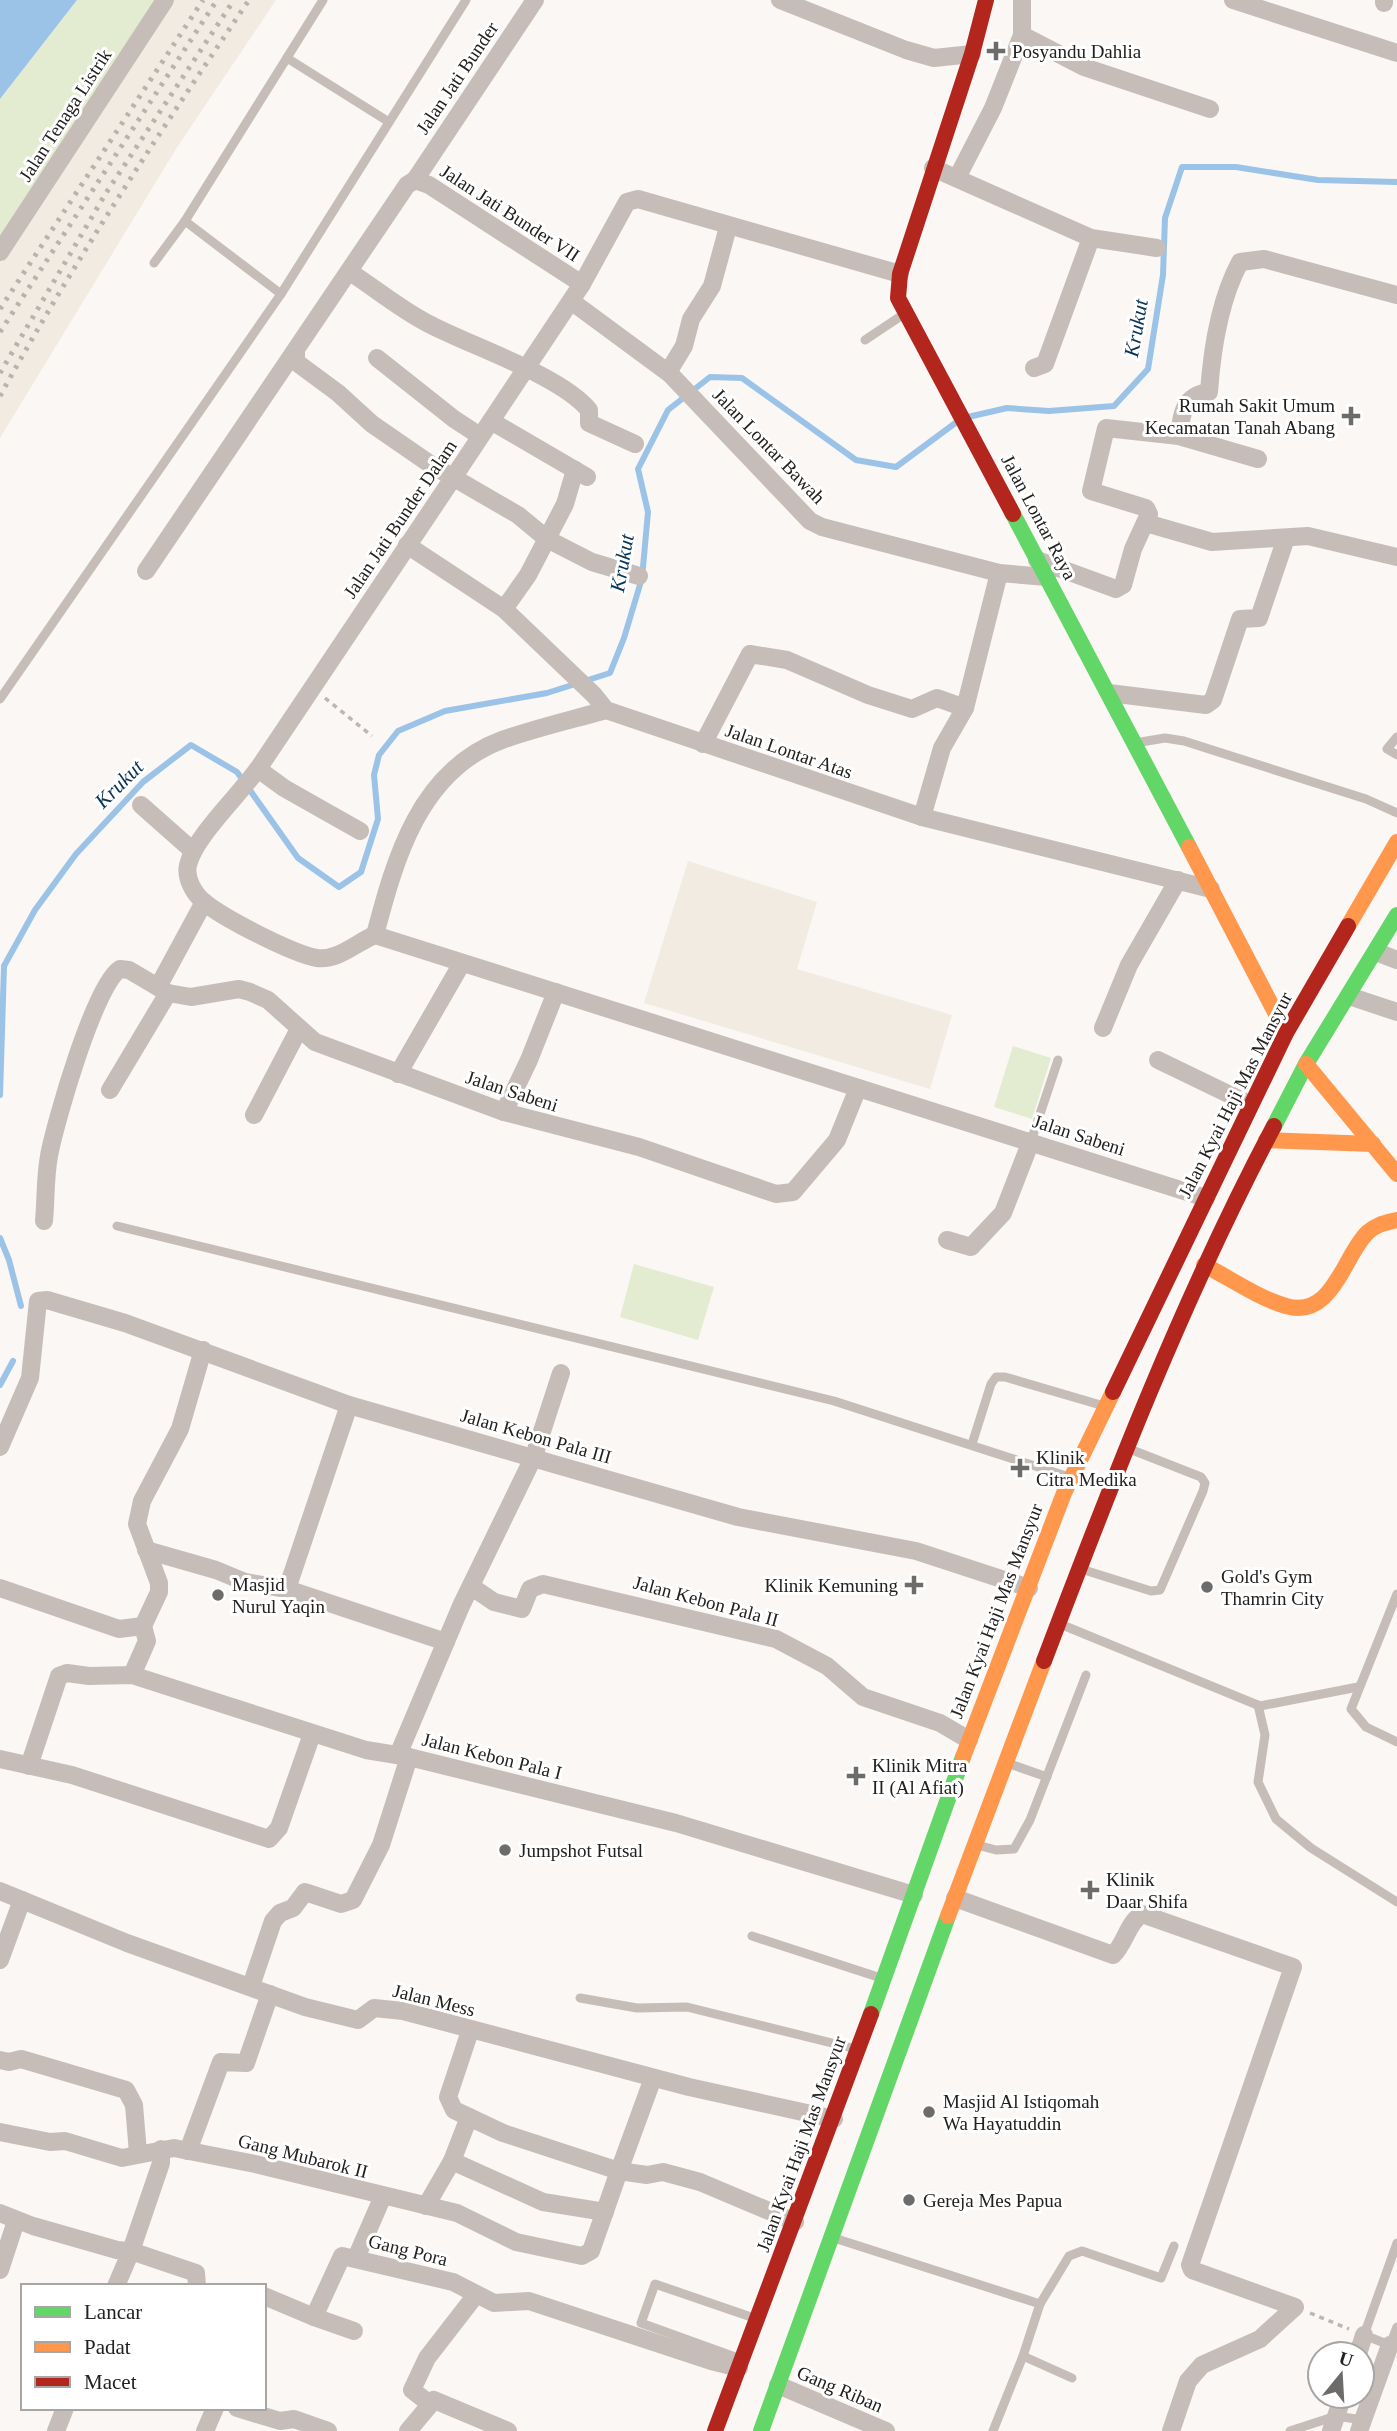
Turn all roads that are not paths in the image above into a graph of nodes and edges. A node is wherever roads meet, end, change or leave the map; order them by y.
1 (164, 0) edge
2 (323, 0) edge
3 (466, 0) edge
4 (535, 0) edge
5 (780, 0) edge
6 (986, 0) edge
7 (1022, 0) edge
8 (1233, 0) edge
9 (1279, 7) edge
10 (1022, 35) junction
11 (1397, 53) edge
12 (972, 54) junction
13 (287, 58) junction
14 (1210, 109) dead end
15 (389, 122) junction
16 (933, 168) junction
17 (957, 178) junction
18 (415, 180) junction
19 (185, 221) junction
20 (728, 228) junction
21 (1091, 238) junction
22 (1157, 248) dead end
23 (0, 252) edge
24 (154, 263) dead end
25 (350, 272) junction
26 (900, 274) junction
27 (582, 284) junction
28 (281, 294) junction
29 (1397, 295) edge
30 (571, 301) junction
31 (905, 313) junction
32 (864, 340) dead end
33 (296, 352) junction
34 (377, 358) dead end
35 (1034, 368) dead end
36 (526, 369) junction
37 (676, 380) junction
38 (486, 428) junction
39 (1180, 436) junction
40 (635, 444) dead end
41 (1258, 459) dead end
42 (453, 477) junction
43 (1146, 523) junction
44 (1286, 538) junction
45 (547, 539) junction
46 (407, 545) junction
47 (1397, 557) edge
48 (1037, 560) junction
49 (146, 571) dead end
50 (999, 573) junction
51 (639, 576) dead end
52 (1047, 578) junction
53 (504, 609) junction
54 (1109, 693) junction
55 (0, 699) edge
56 (965, 708) junction
57 (606, 710) junction
58 (1397, 737) edge
59 (703, 744) junction
60 (1135, 744) junction
61 (1397, 755) edge
62 (256, 773) junction
63 (141, 805) dead end
64 (1397, 813) edge
65 (922, 817) junction
66 (360, 831) dead end
67 (1397, 842) edge
68 (193, 850) junction
69 (1178, 880) junction
70 (1211, 889) junction
71 (204, 902) junction
72 (1397, 915) edge
73 (375, 935) junction
74 (1376, 952) junction
75 (1397, 960) edge
76 (462, 963) junction
77 (163, 990) junction
78 (556, 992) junction
79 (1349, 996) junction
80 (1397, 1012) edge
81 (1102, 1028) dead end
82 (299, 1029) junction
83 (1286, 1033) junction
84 (1058, 1060) dead end
85 (1158, 1060) dead end
86 (1306, 1064) junction
87 (398, 1074) junction
88 (858, 1088) junction
89 (110, 1090) dead end
90 (1249, 1104) junction
91 (504, 1112) junction
92 (254, 1115) dead end
93 (1266, 1140) junction
94 (1031, 1141) junction
95 (1373, 1144) junction
96 (1397, 1174) edge
97 (1206, 1198) junction
98 (1397, 1220) edge
99 (44, 1221) dead end
100 (117, 1226) dead end
101 (947, 1240) dead end
102 (1204, 1265) junction
103 (203, 1350) junction
104 (561, 1373) dead end
105 (349, 1405) junction
106 (1104, 1406) junction
107 (972, 1444) junction
108 (0, 1447) edge
109 (1125, 1447) junction
110 (534, 1456) junction
111 (1071, 1478) junction
112 (146, 1550) junction
113 (1079, 1568) junction
114 (472, 1587) junction
115 (0, 1588) edge
116 (1029, 1588) junction
117 (287, 1589) junction
118 (1397, 1594) edge
119 (1058, 1623) junction
120 (143, 1626) junction
121 (446, 1642) junction
122 (132, 1675) junction
123 (1086, 1675) dead end
124 (1358, 1688) junction
125 (1258, 1705) junction
126 (312, 1734) junction
127 (969, 1740) junction
128 (1397, 1742) edge
129 (403, 1756) junction
130 (0, 1759) edge
131 (1005, 1762) junction
132 (29, 1766) junction
133 (1046, 1777) junction
134 (974, 1844) junction
135 (0, 1891) edge
136 (914, 1895) junction
137 (955, 1898) junction
138 (22, 1900) junction
139 (1397, 1902) edge
140 (752, 1936) dead end
141 (0, 1960) edge
142 (884, 1979) junction
143 (251, 1986) junction
144 (270, 1994) junction
145 (580, 1998) dead end
146 (470, 2031) junction
147 (859, 2050) junction
148 (0, 2060) edge
149 (653, 2078) junction
150 (469, 2117) junction
151 (834, 2119) junction
152 (0, 2132) edge
153 (161, 2149) junction
154 (188, 2151) junction
155 (138, 2153) junction
156 (452, 2161) junction
157 (619, 2171) junction
158 (383, 2196) junction
159 (426, 2206) junction
160 (604, 2212) junction
161 (8, 2217) edge
162 (794, 2222) junction
163 (830, 2237) junction
164 (1397, 2243) edge
165 (1174, 2246) dead end
166 (131, 2250) junction
167 (356, 2258) junction
168 (0, 2270) edge
169 (118, 2284) edge
170 (197, 2284) edge
171 (266, 2296) edge
172 (475, 2296) junction
173 (1040, 2304) junction
174 (314, 2317) junction
175 (758, 2320) junction
176 (1397, 2327) edge
177 (354, 2331) dead end
178 (1364, 2335) junction
179 (1362, 2340) edge
180 (1393, 2347) edge
181 (1023, 2356) junction
182 (741, 2363) junction
183 (1072, 2378) dead end
184 (778, 2385) junction
185 (430, 2404) junction
186 (64, 2410) edge
187 (214, 2410) edge
188 (243, 2410) edge
189 (1333, 2424) edge
190 (1361, 2426) edge
191 (56, 2431) edge
192 (205, 2431) edge
193 (328, 2431) edge
194 (408, 2431) edge
195 (508, 2431) edge
196 (715, 2431) edge
197 (761, 2431) edge
198 (887, 2431) edge
199 (993, 2431) edge
200 (1171, 2431) edge
201 (1290, 2431) edge

1 - 23 street, Jalan Tenaga Listrik
2 - 13 lane
3 - 15 lane
4 - 18 street, Jalan Jati Bunder
5 - 12 street
6 - 12 main road, Jalan Lontar Raya
7 - 10 street
8 - 9 street
9 - 11 street
10 - 14 street
10 - 17 street
12 - 16 main road, Jalan Lontar Raya
13 - 15 lane
13 - 19 lane
15 - 28 lane
16 - 17 street
16 - 26 main road, Jalan Lontar Raya
17 - 21 street
18 - 25 street, Jalan Jati Bunder VII
18 - 27 street, Jalan Jati Bunder VII
19 - 24 lane
19 - 28 lane
20 - 26 street, Jalan Jati Bunder VII
20 - 27 street, Jalan Jati Bunder VII
20 - 37 street
21 - 22 street
21 - 35 street
25 - 33 street, Jalan Jati Bunder VII
25 - 36 street
26 - 31 main road, Jalan Lontar Raya
27 - 30 street, Jalan Jati Bunder Dalam
28 - 55 lane
29 - 39 street
30 - 36 street, Jalan Jati Bunder Dalam
30 - 37 street, Jalan Lontar Bawah
31 - 32 lane
31 - 48 main road, Jalan Lontar Raya
33 - 42 street
33 - 49 street, Jalan Jati Bunder VII
34 - 38 street
36 - 38 street, Jalan Jati Bunder Dalam
36 - 40 street
37 - 50 street, Jalan Lontar Bawah
38 - 42 street, Jalan Jati Bunder Dalam
38 - 45 street
39 - 41 street
39 - 43 street
42 - 45 street
42 - 46 street, Jalan Jati Bunder Dalam
43 - 44 street
43 - 48 street
44 - 47 street
44 - 54 street
45 - 51 street
45 - 53 street
46 - 53 street
46 - 62 street, Jalan Jati Bunder Dalam
48 - 52 main road, Jalan Lontar Raya
50 - 52 street, Jalan Lontar Bawah
50 - 56 street
52 - 54 main road, Jalan Lontar Raya
53 - 57 street
54 - 60 main road, Jalan Lontar Raya
56 - 59 street
56 - 65 street
57 - 59 street, Jalan Lontar Atas
57 - 73 street
58 - 61 lane
59 - 65 street, Jalan Lontar Atas
60 - 64 lane
60 - 70 main road, Jalan Lontar Raya
62 - 66 street
62 - 68 street
63 - 68 street
65 - 69 street, Jalan Lontar Atas
67 - 83 main road, Jalan Kyai Haji Mas Mansyur
68 - 71 street
69 - 70 street, Jalan Lontar Atas
69 - 81 street
70 - 83 main road, Jalan Lontar Raya
71 - 73 street
71 - 77 street
72 - 74 main road
73 - 76 street, Jalan Sabeni
74 - 75 street
74 - 79 main road
76 - 78 street, Jalan Sabeni
76 - 87 street
77 - 82 street, Jalan Sabeni
77 - 89 street
77 - 99 street, Jalan Sabeni
78 - 88 street, Jalan Sabeni
78 - 91 street
79 - 80 street
79 - 86 main road
82 - 87 street, Jalan Sabeni
82 - 92 street
83 - 90 main road, Jalan Kyai Haji Mas Mansyur
84 - 94 lane
85 - 90 street
86 - 93 main road
86 - 95 main road
87 - 91 street, Jalan Sabeni
88 - 91 street, Jalan Sabeni
88 - 94 street, Jalan Sabeni
90 - 97 main road, Jalan Kyai Haji Mas Mansyur
93 - 95 main road
93 - 102 main road
94 - 97 street, Jalan Sabeni
94 - 101 street
95 - 96 main road
97 - 106 main road, Jalan Kyai Haji Mas Mansyur
98 - 102 main road
100 - 107 lane
102 - 109 main road
103 - 105 street, Jalan Kebon Pala III
103 - 108 street, Jalan Kebon Pala III
103 - 112 street
104 - 110 street
105 - 110 street, Jalan Kebon Pala III
105 - 117 street
106 - 107 lane
106 - 111 main road, Jalan Kyai Haji Mas Mansyur
107 - 111 lane
109 - 113 main road
109 - 113 lane
110 - 114 street
110 - 116 street, Jalan Kebon Pala III
111 - 116 main road, Jalan Kyai Haji Mas Mansyur
112 - 117 street
112 - 120 street
113 - 119 main road
114 - 121 street
114 - 127 street, Jalan Kebon Pala II
115 - 120 street
116 - 127 main road, Jalan Kyai Haji Mas Mansyur
117 - 121 street
118 - 124 lane
119 - 125 lane
119 - 131 main road
120 - 122 street
121 - 129 street
122 - 126 street, Jalan Kebon Pala I
122 - 132 street, Jalan Kebon Pala I
123 - 133 lane
124 - 125 lane
124 - 128 lane
125 - 139 lane
126 - 129 street, Jalan Kebon Pala I
126 - 132 street
127 - 136 main road, Jalan Kyai Haji Mas Mansyur
129 - 136 street, Jalan Kebon Pala I
129 - 143 street
130 - 132 street
131 - 133 lane
131 - 134 main road
133 - 134 lane
134 - 137 main road
135 - 138 street, Jalan Mess
136 - 142 main road, Jalan Kyai Haji Mas Mansyur
137 - 163 main road
137 - 200 street
138 - 141 street
138 - 143 street, Jalan Mess
140 - 142 lane
142 - 147 main road, Jalan Kyai Haji Mas Mansyur
143 - 144 street, Jalan Mess
144 - 146 street, Jalan Mess
144 - 154 street
145 - 147 lane
146 - 149 street, Jalan Mess
146 - 150 street
147 - 151 main road, Jalan Kyai Haji Mas Mansyur
148 - 155 street
149 - 151 street, Jalan Mess
149 - 157 street
150 - 156 street
150 - 157 street
151 - 162 main road, Jalan Kyai Haji Mas Mansyur
152 - 155 street, Gang Mubarok II
153 - 154 street, Gang Mubarok II
153 - 155 street, Gang Mubarok II
153 - 166 street
154 - 158 street, Gang Mubarok II
156 - 159 street
156 - 160 street
157 - 160 street
157 - 162 street
158 - 159 street, Gang Mubarok II
158 - 167 street
159 - 160 street, Gang Mubarok II
161 - 166 street
161 - 168 street
162 - 175 main road, Jalan Kyai Haji Mas Mansyur
163 - 173 lane
163 - 184 main road
164 - 178 lane
165 - 173 lane
166 - 169 street
166 - 170 street
167 - 172 street, Gang Pora
167 - 174 street, Gang Pora
171 - 174 street
172 - 182 street, Gang Pora
172 - 185 street
173 - 181 lane
174 - 177 street
175 - 182 main road, Jalan Kyai Haji Mas Mansyur
175 - 182 lane
176 - 180 lane
178 - 179 street
178 - 180 lane
180 - 190 street
181 - 183 lane
181 - 199 lane
182 - 196 main road, Jalan Kyai Haji Mas Mansyur
184 - 197 main road
184 - 198 street, Gang Riban
185 - 194 street
185 - 195 street
186 - 191 street
187 - 192 street
188 - 193 street
189 - 190 lane
189 - 201 lane

